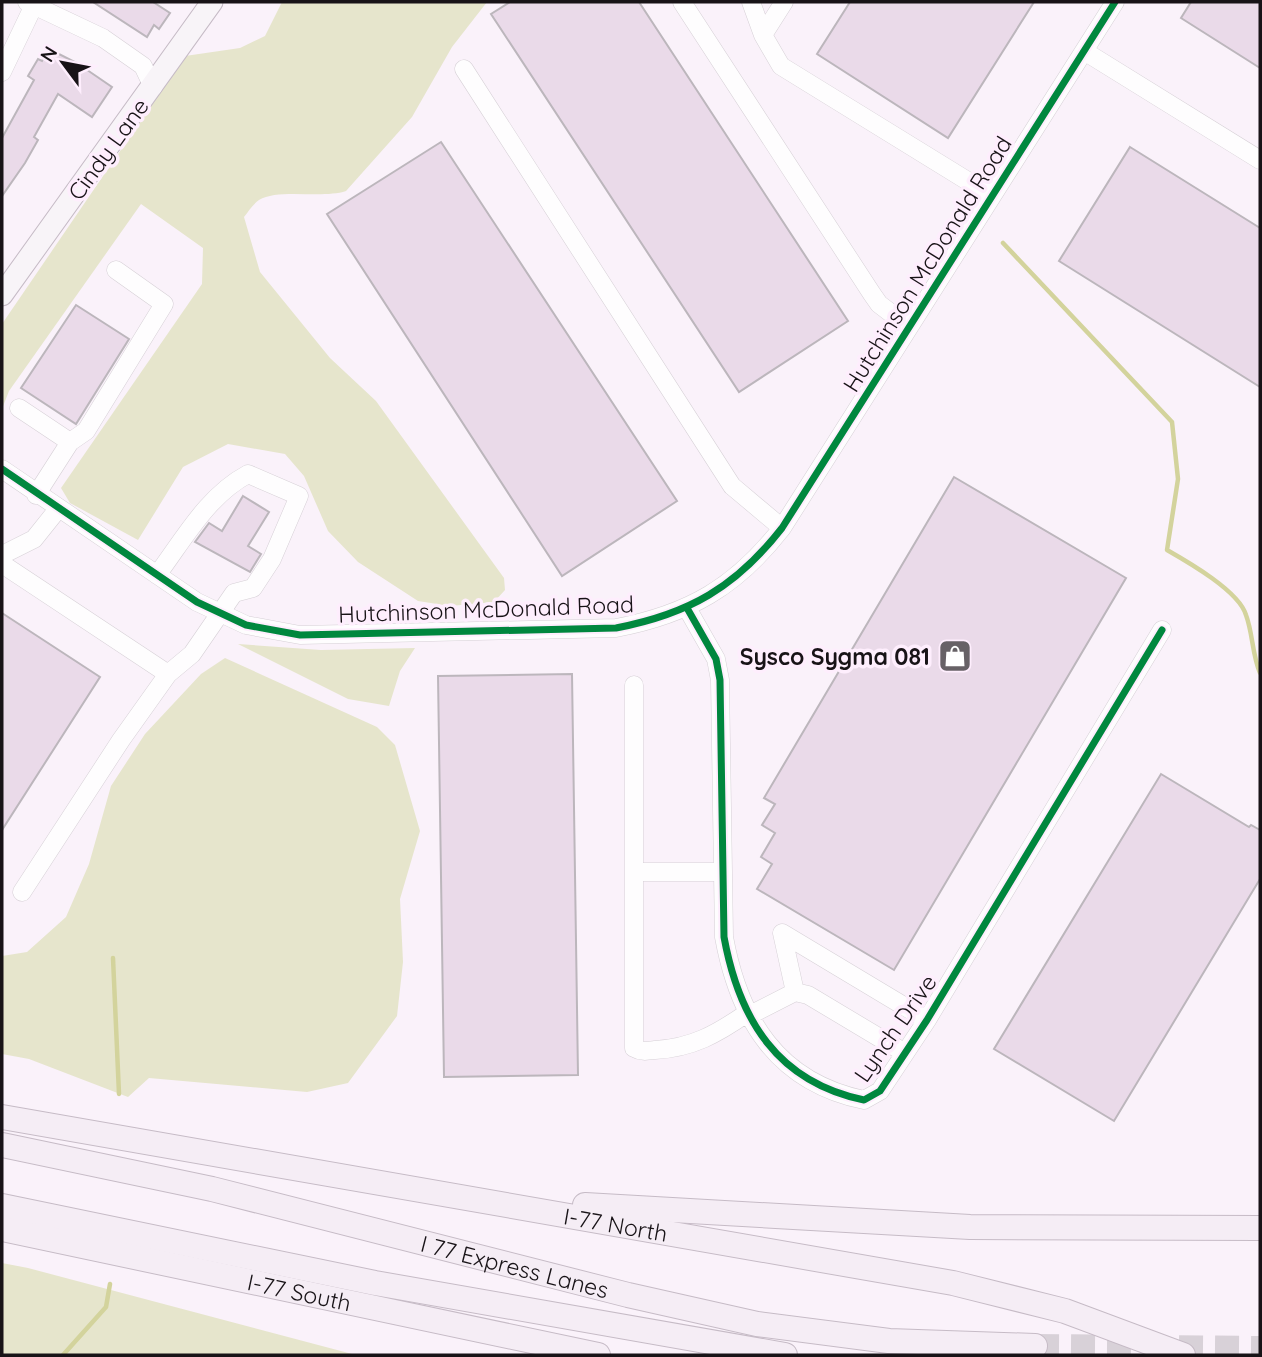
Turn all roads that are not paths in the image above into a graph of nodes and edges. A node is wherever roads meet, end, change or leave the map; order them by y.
1 (212, 2) edge
2 (682, 2) edge
3 (751, 2) edge
4 (784, 2) edge
5 (1115, 2) edge
6 (31, 4) edge
7 (763, 35) junction
8 (1084, 51) junction
9 (464, 69) dead end
10 (2, 72) edge
11 (153, 87) junction
12 (1260, 160) edge
13 (992, 196) junction
14 (116, 270) dead end
15 (2, 295) edge
16 (909, 327) junction
17 (19, 408) dead end
18 (70, 442) junction
19 (2, 469) edge
20 (36, 495) junction
21 (58, 509) junction
22 (782, 528) junction
23 (2, 555) edge
24 (2, 564) edge
25 (158, 575) junction
26 (687, 608) junction
27 (220, 614) junction
28 (1162, 630) dead end
29 (168, 674) junction
30 (634, 685) dead end
31 (634, 872) junction
32 (723, 872) junction
33 (22, 892) dead end
34 (795, 992) junction
35 (747, 1015) junction
36 (927, 1020) junction
37 (905, 1054) junction
38 (2, 1117) edge
39 (2, 1145) edge
40 (466, 1198) junction
41 (2, 1206) edge
42 (1260, 1228) edge
43 (2, 1229) edge
44 (1035, 1346) tunnel mouth
45 (598, 1355) edge
46 (785, 1355) edge
47 (1184, 1355) edge

1 - 11 main road, Cindy Lane
2 - 16 street
3 - 7 street
4 - 7 street
5 - 8 street, Hutchinson McDonald Road
6 - 10 street
6 - 11 street
7 - 13 street
8 - 12 street
8 - 13 street, Hutchinson McDonald Road
9 - 22 street
11 - 15 main road, Cindy Lane
13 - 16 street, Hutchinson McDonald Road
14 - 18 street
16 - 22 street, Hutchinson McDonald Road
17 - 18 street
18 - 20 street
19 - 20 street, Hutchinson McDonald Road
20 - 21 street, Hutchinson McDonald Road
21 - 23 street
21 - 25 street, Hutchinson McDonald Road
22 - 26 street, Hutchinson McDonald Road
24 - 29 street
25 - 27 street, Hutchinson McDonald Road
25 - 27 street
26 - 27 street, Hutchinson McDonald Road
26 - 32 street, Lynch Drive
27 - 29 street
28 - 36 street, Lynch Drive
29 - 33 street
30 - 31 street
31 - 32 street
31 - 35 street
32 - 35 street, Lynch Drive
34 - 35 street
34 - 36 street
34 - 37 street
35 - 37 street, Lynch Drive
36 - 37 street, Lynch Drive
38 - 40 highway, I-77 North
39 - 44 highway, I 77 Express Lanes
40 - 42 highway
40 - 47 highway, I-77 North
41 - 46 highway, I 77 Express Lanes
43 - 45 highway, I-77 South

